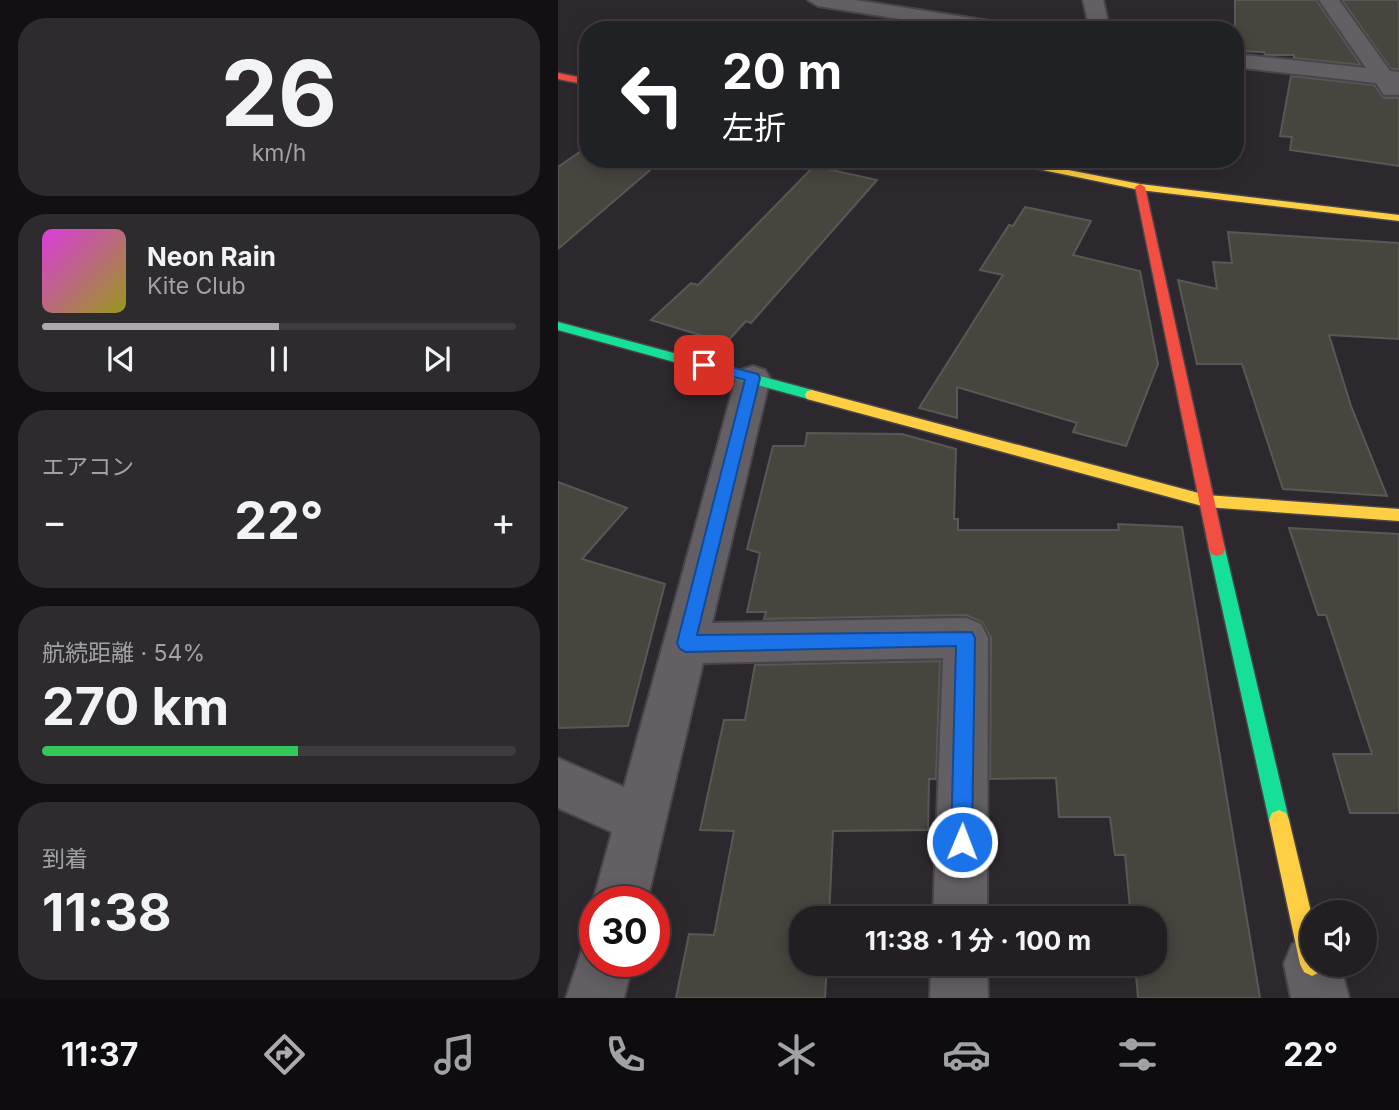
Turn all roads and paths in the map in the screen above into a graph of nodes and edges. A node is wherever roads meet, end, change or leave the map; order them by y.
1 (818, 0) edge
2 (1093, 0) edge
3 (1329, 0) edge
4 (852, 3) edge
5 (957, 21) edge
6 (1098, 21) edge
7 (1244, 61) edge
8 (558, 76) edge
9 (1390, 78) edge
10 (579, 80) edge
11 (1399, 101) edge
12 (1041, 168) edge
13 (1140, 187) junction
14 (1399, 218) edge
15 (558, 326) edge
16 (753, 378) junction
17 (1206, 501) junction
18 (1399, 515) edge
19 (686, 643) junction
20 (558, 783) edge
21 (642, 820) junction
22 (624, 886) edge
23 (960, 906) edge
24 (1300, 912) edge
25 (959, 976) edge
26 (601, 977) edge
27 (1315, 977) edge
28 (595, 998) edge
29 (959, 998) edge
30 (1320, 998) edge

1 - 4 street
2 - 6 street
3 - 9 street
4 - 5 street
7 - 9 street
8 - 10 street
9 - 11 street
12 - 13 street
13 - 14 street
13 - 17 street
15 - 16 street
16 - 17 street
16 - 19 street
17 - 18 street
17 - 24 street
19 - 21 street
19 - 23 street
20 - 21 street
21 - 22 street
25 - 29 street
26 - 28 street
27 - 30 street

